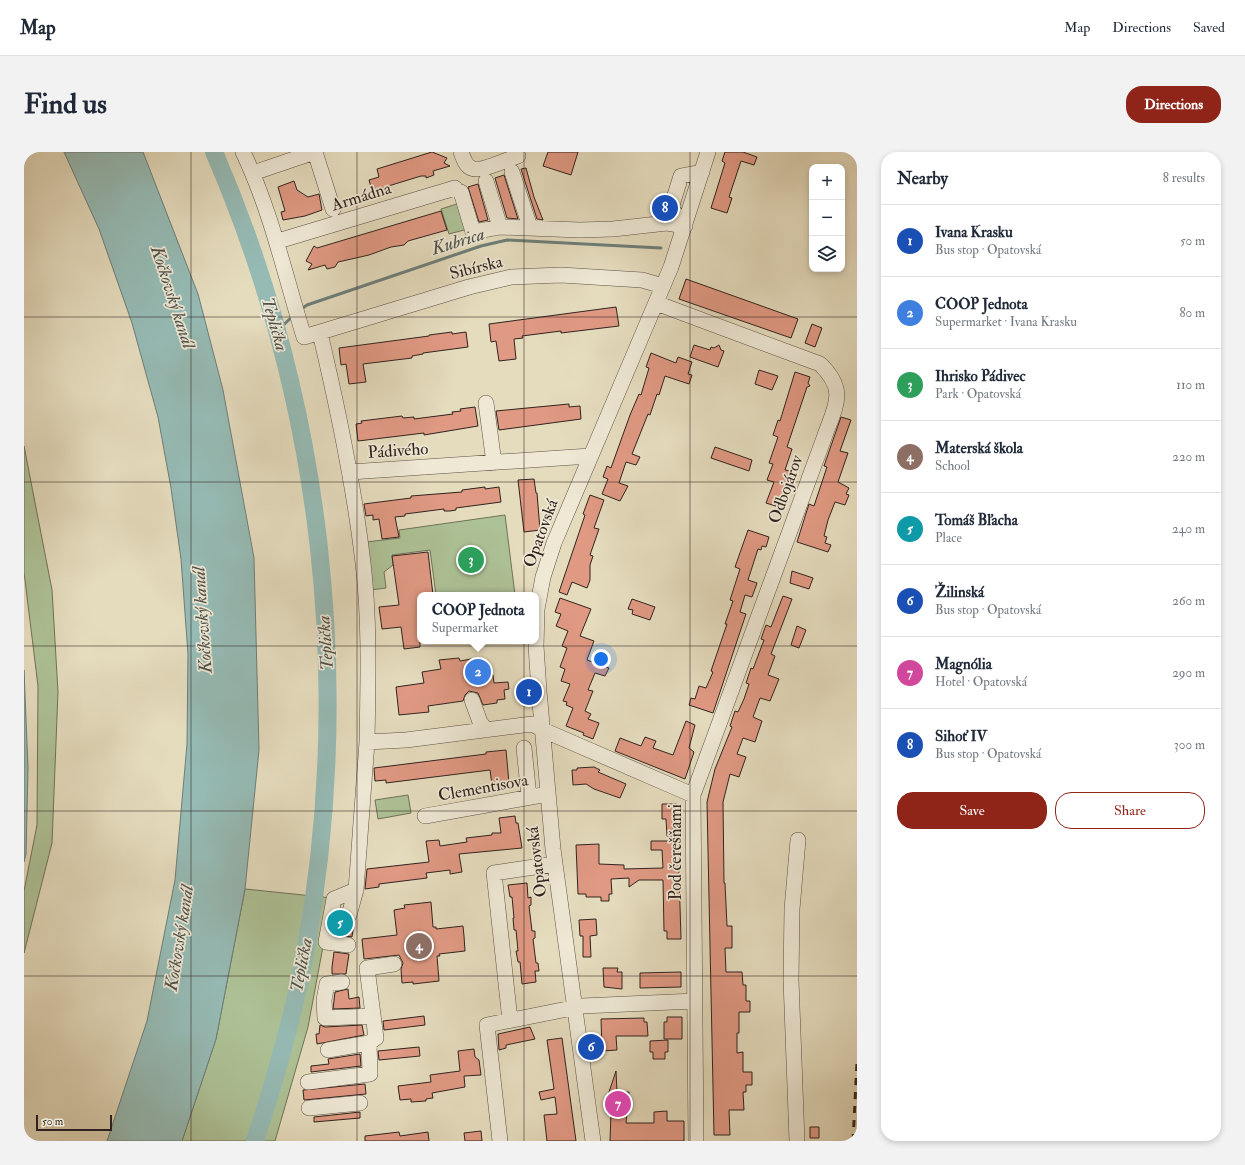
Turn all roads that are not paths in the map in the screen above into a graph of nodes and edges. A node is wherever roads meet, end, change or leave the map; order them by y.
1 (243, 152) edge
2 (315, 152) edge
3 (461, 152) edge
4 (708, 152) edge
5 (518, 156) dead end
6 (512, 172) dead end
7 (253, 173) junction
8 (486, 181) dead end
9 (333, 209) dead end
10 (500, 227) junction
11 (530, 227) junction
12 (681, 239) junction
13 (278, 241) junction
14 (663, 286) junction
15 (656, 303) junction
16 (320, 333) junction
17 (486, 403) dead end
18 (590, 456) junction
19 (494, 463) junction
20 (350, 472) junction
21 (539, 598) edge
22 (536, 644) edge
23 (472, 700) dead end
24 (486, 730) junction
25 (543, 730) junction
26 (367, 742) junction
27 (524, 748) dead end
28 (548, 794) junction
29 (693, 795) junction
30 (529, 797) junction
31 (425, 816) dead end
32 (798, 840) dead end
33 (555, 864) junction
34 (356, 890) junction
35 (349, 915) dead end
36 (348, 945) dead end
37 (394, 964) dead end
38 (342, 982) dead end
39 (695, 1001) junction
40 (576, 1007) junction
41 (373, 1016) junction
42 (510, 1020) junction
43 (369, 1043) junction
44 (328, 1050) dead end
45 (308, 1082) dead end
46 (360, 1103) dead end
47 (309, 1108) dead end
48 (500, 1141) edge
49 (593, 1141) edge
50 (696, 1141) edge
51 (797, 1141) edge

1 - 7 street
2 - 7 street
2 - 9 street
3 - 5 street
4 - 12 street, Opatovská
6 - 11 street
7 - 13 street
8 - 10 street
10 - 11 street
10 - 13 street, Armádna
11 - 12 street
12 - 14 street, Opatovská
13 - 16 street, Sibírska
14 - 15 street, Opatovská
14 - 16 street, Sibírska
15 - 18 street, Opatovská
15 - 29 street, Odbojárov
16 - 20 street, Pádivého
17 - 19 street
18 - 19 street, Pádivého
18 - 21 street, Opatovská
19 - 20 street, Pádivého
20 - 26 street
22 - 25 street, Opatovská
23 - 24 street
24 - 25 street, Pod čerešňami
24 - 26 street, Pod čerešňami
25 - 28 street, Opatovská
25 - 29 street, Pod čerešňami
26 - 34 street
27 - 30 street
28 - 30 street, Clementisova
28 - 33 street, Opatovská
29 - 39 street, Pod čerešňami
30 - 31 street, Clementisova
32 - 51 street
33 - 40 street, Opatovská
33 - 42 street
34 - 35 street
34 - 36 street
37 - 41 street
38 - 41 street
39 - 40 street
39 - 50 street, Pod čerešňami
40 - 42 street
40 - 49 street, Opatovská
41 - 43 street
42 - 48 street
43 - 44 street
43 - 45 street
46 - 47 street

